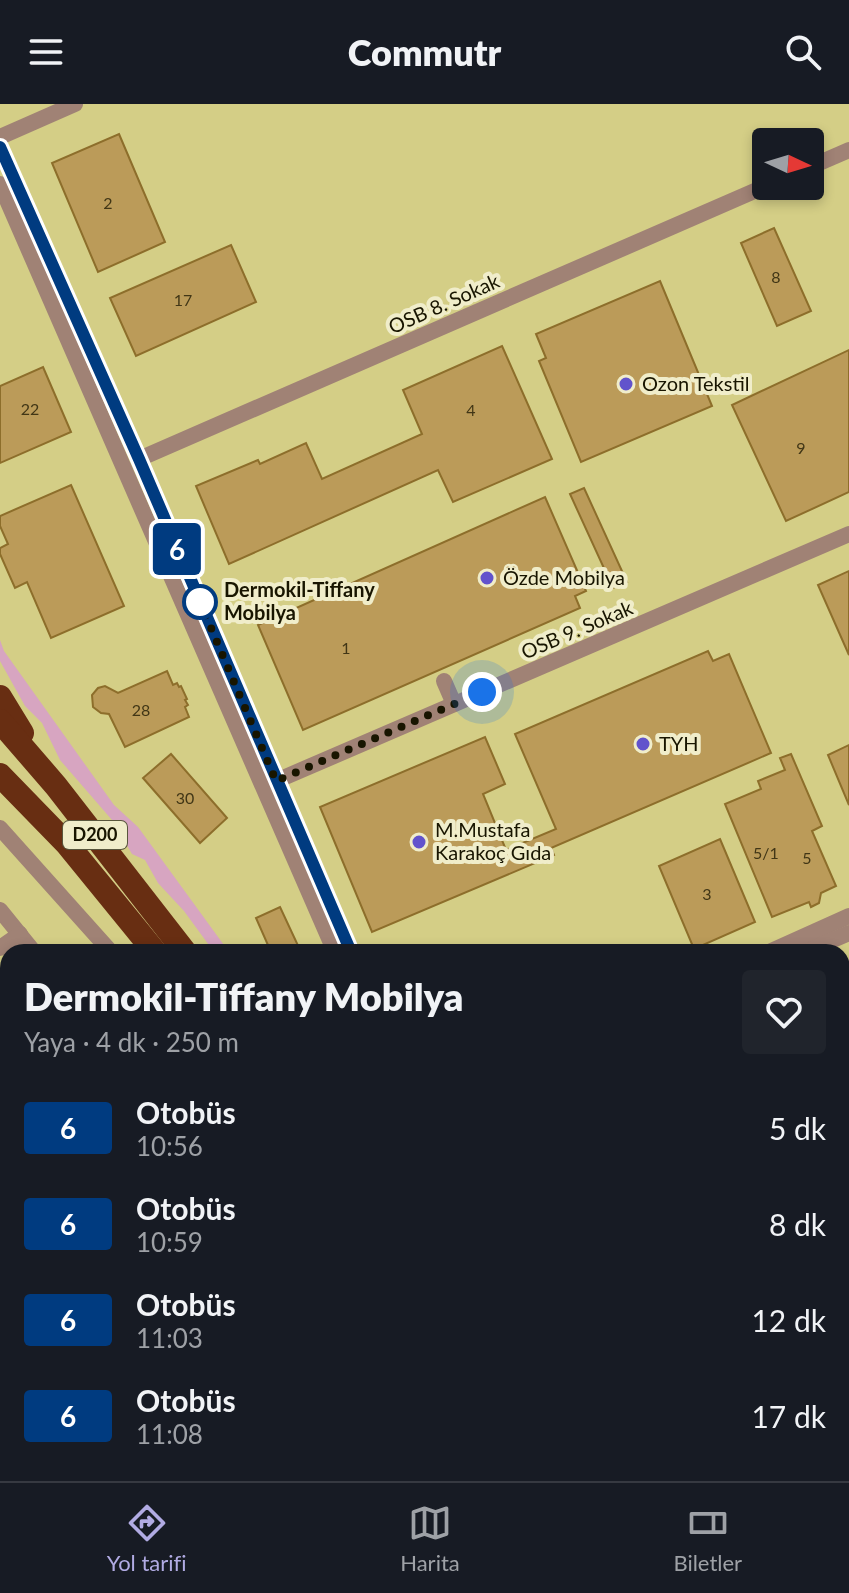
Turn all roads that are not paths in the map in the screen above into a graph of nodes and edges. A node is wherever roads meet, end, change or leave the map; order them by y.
1 (75, 104) edge
2 (0, 137) edge
3 (0, 147) edge
4 (849, 150) edge
5 (824, 161) edge
6 (0, 184) edge
7 (752, 192) edge
8 (139, 459) junction
9 (849, 534) edge
10 (444, 681) dead end
11 (0, 697) edge
12 (454, 704) junction
13 (0, 721) edge
14 (0, 775) edge
15 (276, 781) junction
16 (56, 786) junction
17 (0, 828) edge
18 (0, 910) edge
19 (849, 916) edge
20 (849, 933) edge
21 (20, 934) junction
22 (6, 944) edge
23 (28, 944) edge
24 (104, 944) edge
25 (148, 944) edge
26 (179, 944) edge
27 (332, 944) edge
28 (347, 944) edge
29 (787, 944) edge
30 (824, 944) edge

1 - 2 street
3 - 8 street
4 - 5 street
6 - 27 street
7 - 8 street, OSB 8. Sokak
8 - 15 street
9 - 12 street, OSB 9. Sokak
10 - 12 street
11 - 16 highway
12 - 15 street, OSB 9. Sokak
13 - 16 highway, D200
14 - 25 highway, D200
15 - 28 street
16 - 26 highway, D200
17 - 24 street
18 - 21 street
19 - 29 street
20 - 30 street
21 - 22 street
21 - 23 street

